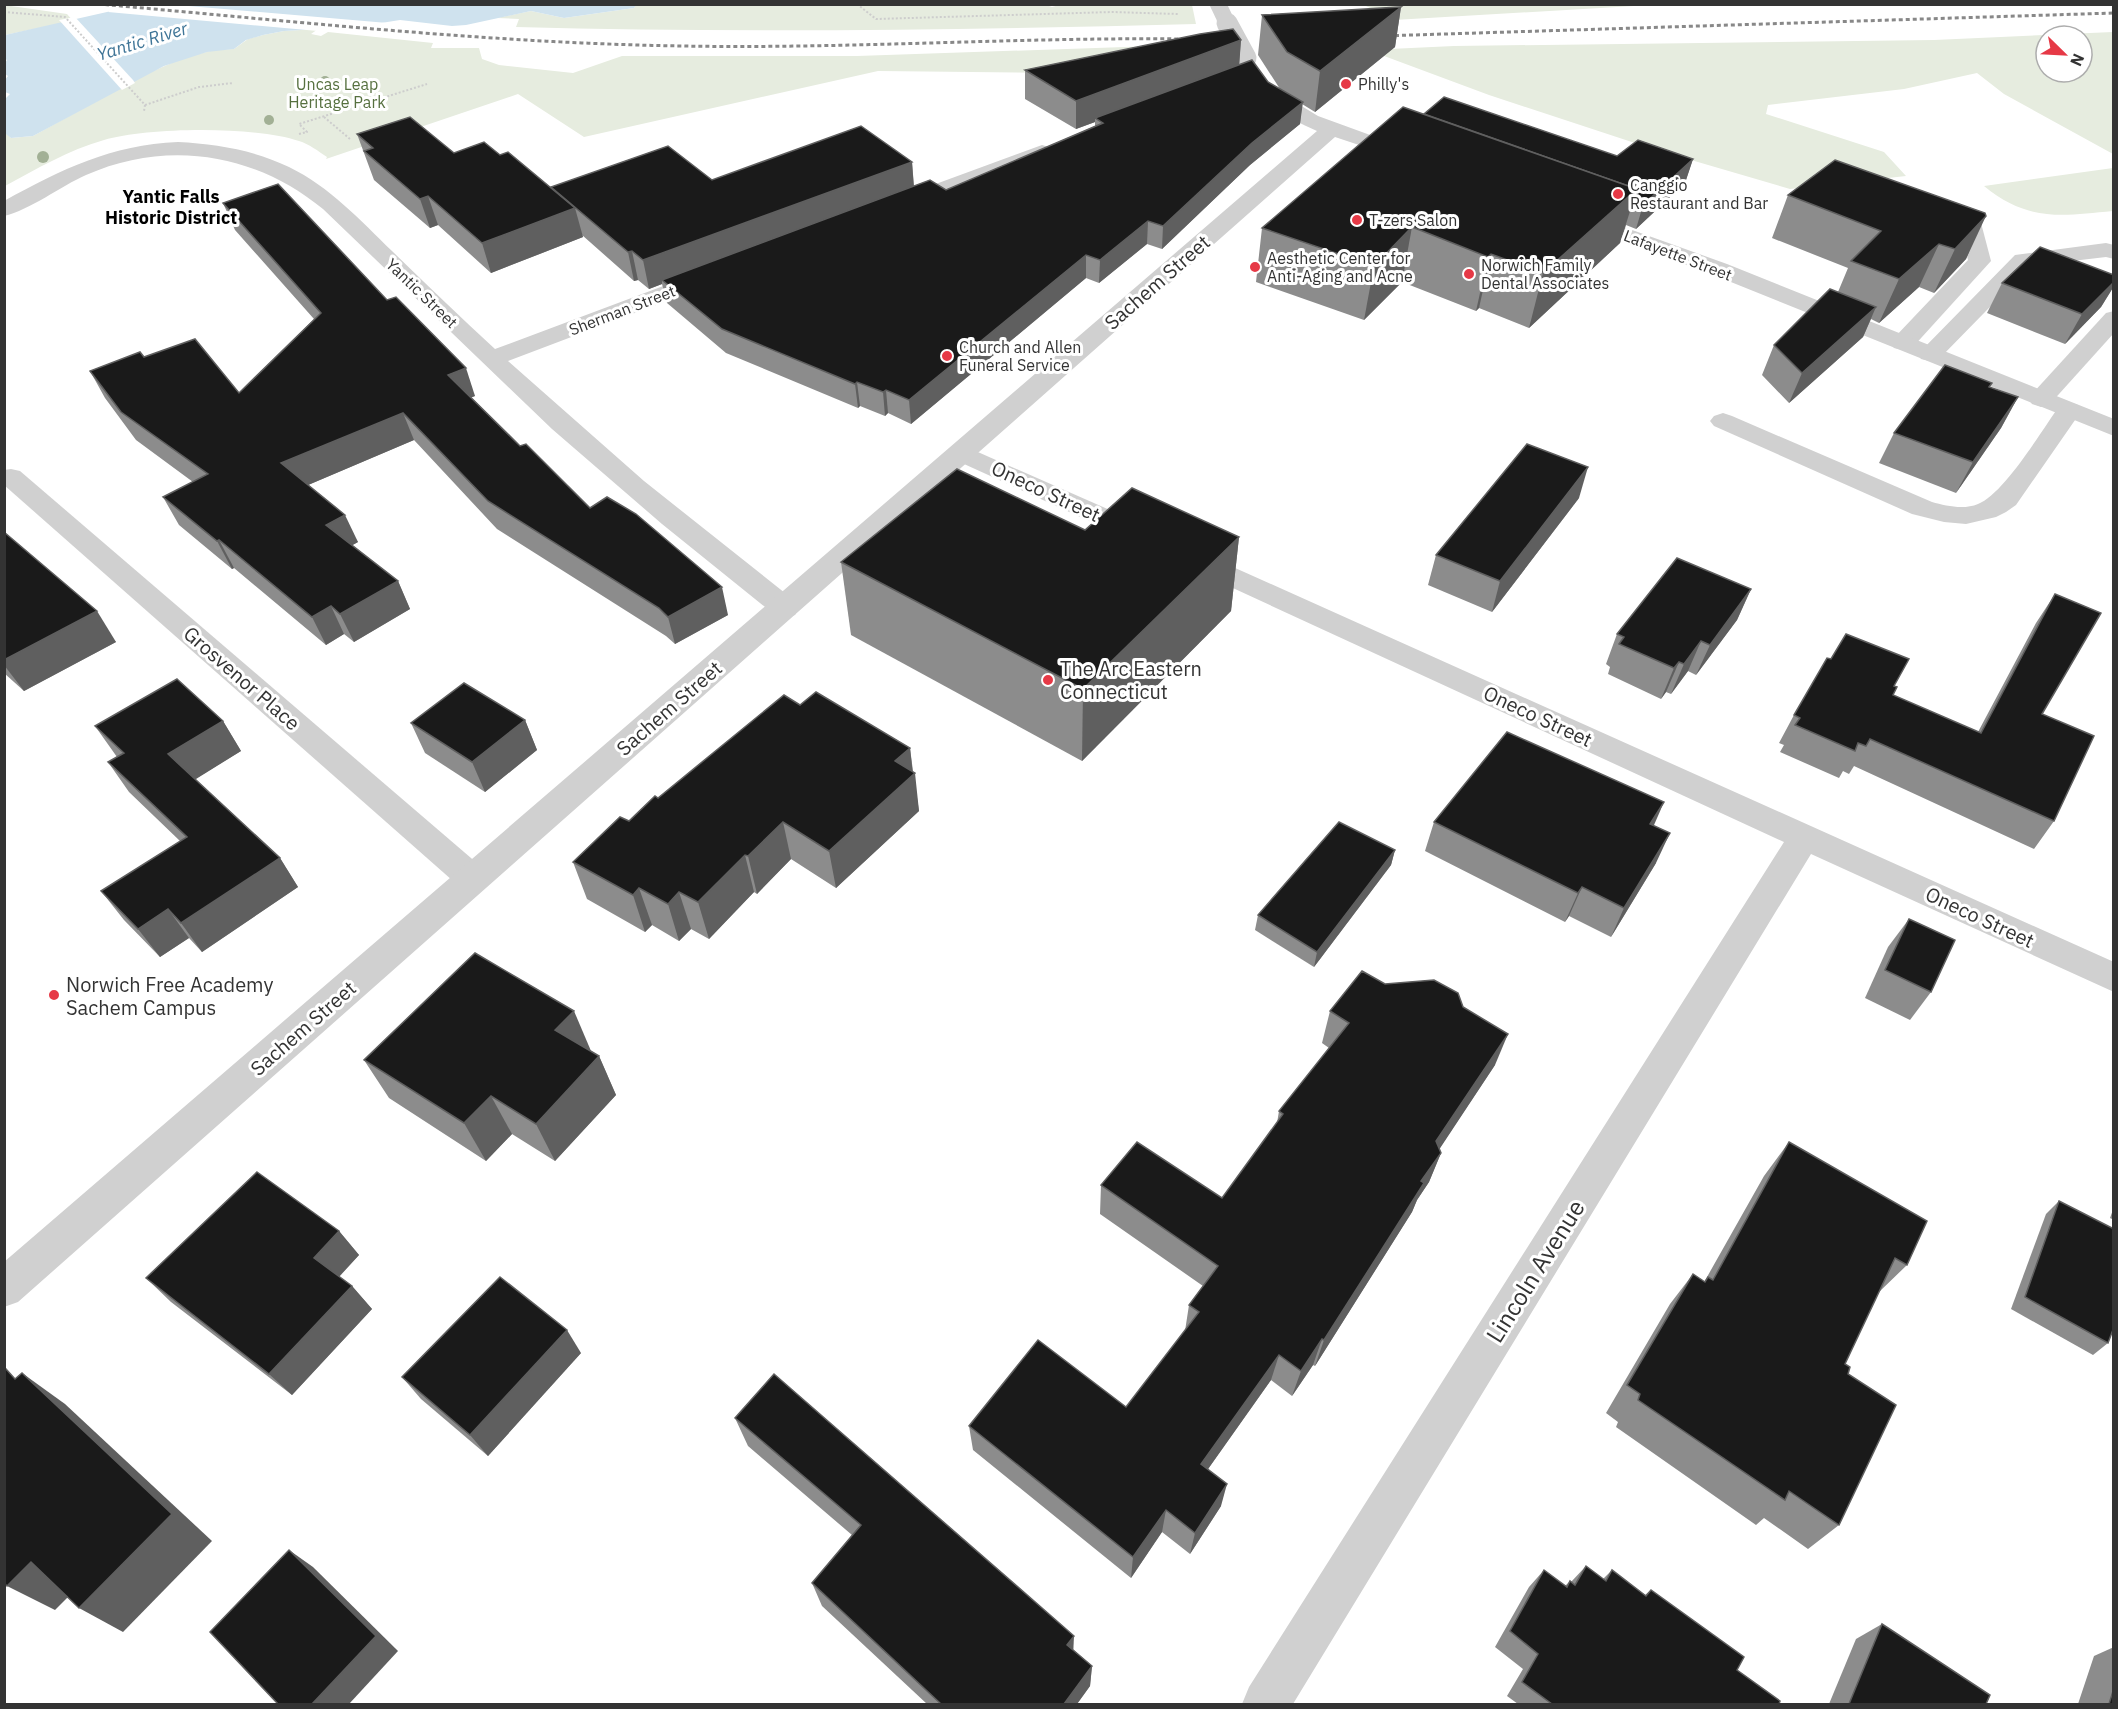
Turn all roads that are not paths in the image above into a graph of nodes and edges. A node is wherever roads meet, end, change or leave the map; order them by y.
1 (1223, 15) edge
2 (1333, 128) junction
3 (1057, 146) edge
4 (1429, 163) edge
5 (4, 210) edge
6 (1558, 210) edge
7 (881, 212) edge
8 (1969, 219) edge
9 (2114, 252) edge
10 (728, 270) edge
11 (2114, 318) edge
12 (1903, 343) junction
13 (1930, 354) junction
14 (491, 359) junction
15 (2041, 399) junction
16 (2069, 410) junction
17 (1723, 421) dead end
18 (2114, 428) edge
19 (962, 453) junction
20 (11, 477) dead end
21 (784, 608) junction
22 (1804, 837) junction
23 (473, 879) junction
24 (2114, 978) edge
25 (4, 1288) edge
26 (1266, 1704) edge

1 - 2 street, bridge
2 - 4 street
2 - 19 street, Sachem Street
3 - 7 street
5 - 14 street, Yantic Street
6 - 12 street, Lafayette Street
8 - 12 street
9 - 13 street
10 - 14 street, Sherman Street
11 - 15 street
12 - 13 street, Lafayette Street
13 - 15 street, Lafayette Street
14 - 21 street, Yantic Street
15 - 16 street, Lafayette Street
16 - 17 street
16 - 18 street, Lafayette Street
19 - 21 street, Sachem Street
19 - 22 street, Oneco Street
20 - 23 street, Grosvenor Place
21 - 23 street, Sachem Street
22 - 24 street, Oneco Street
22 - 26 street, Lincoln Avenue
23 - 25 street, Sachem Street

